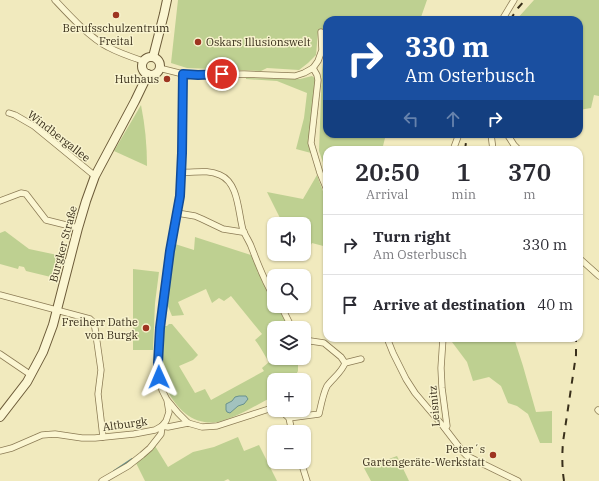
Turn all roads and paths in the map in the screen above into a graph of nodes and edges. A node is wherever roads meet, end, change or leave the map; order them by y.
1 (55, 0) edge
2 (167, 0) edge
3 (514, 0) edge
4 (504, 16) edge
5 (321, 32) dead end
6 (153, 57) junction
7 (143, 61) junction
8 (160, 68) junction
9 (313, 68) junction
10 (148, 74) junction
11 (183, 74) junction
12 (9, 113) dead end
13 (181, 172) junction
14 (95, 176) junction
15 (323, 180) edge
16 (0, 201) edge
17 (177, 213) junction
18 (78, 228) junction
19 (244, 232) junction
20 (583, 262) edge
21 (599, 276) edge
22 (267, 286) edge
23 (0, 295) edge
24 (57, 311) junction
25 (311, 341) edge
26 (389, 342) edge
27 (443, 342) edge
28 (0, 354) edge
29 (361, 359) dead end
30 (346, 363) junction
31 (31, 375) junction
32 (167, 400) junction
33 (267, 410) edge
34 (0, 417) edge
35 (289, 418) joint
36 (188, 423) junction
37 (290, 425) edge
38 (162, 426) junction
39 (445, 428) junction
40 (103, 437) junction
41 (0, 451) edge
42 (303, 469) edge
43 (102, 481) edge
44 (307, 481) edge
45 (518, 481) edge

1 - 7 street
2 - 6 main road
3 - 4 street
5 - 9 street
6 - 7 main road
6 - 8 main road
7 - 10 main road
8 - 10 main road
8 - 11 street
9 - 11 street
9 - 15 street
10 - 14 main road, Burgker Straße
11 - 13 street, Altburgk
12 - 14 street, Windbergallee
13 - 17 street, Altburgk
13 - 19 street
14 - 18 main road, Burgker Straße
16 - 18 street
17 - 19 street
17 - 32 street, Altburgk
18 - 24 main road, Burgker Straße
19 - 22 street
20 - 21 street
23 - 24 street
24 - 31 main road, Burgker Straße
24 - 40 street
25 - 30 street
26 - 39 street
27 - 39 street, Leisnitz
28 - 31 street
29 - 30 street
30 - 35 street
31 - 34 main road, Burgker Straße
32 - 36 street
32 - 38 street, Altburgk
33 - 36 street
35 - 37 street
36 - 38 street
38 - 40 street, Altburgk
38 - 43 street
39 - 45 street, Leisnitz
40 - 41 street, Altburgk
42 - 44 street

